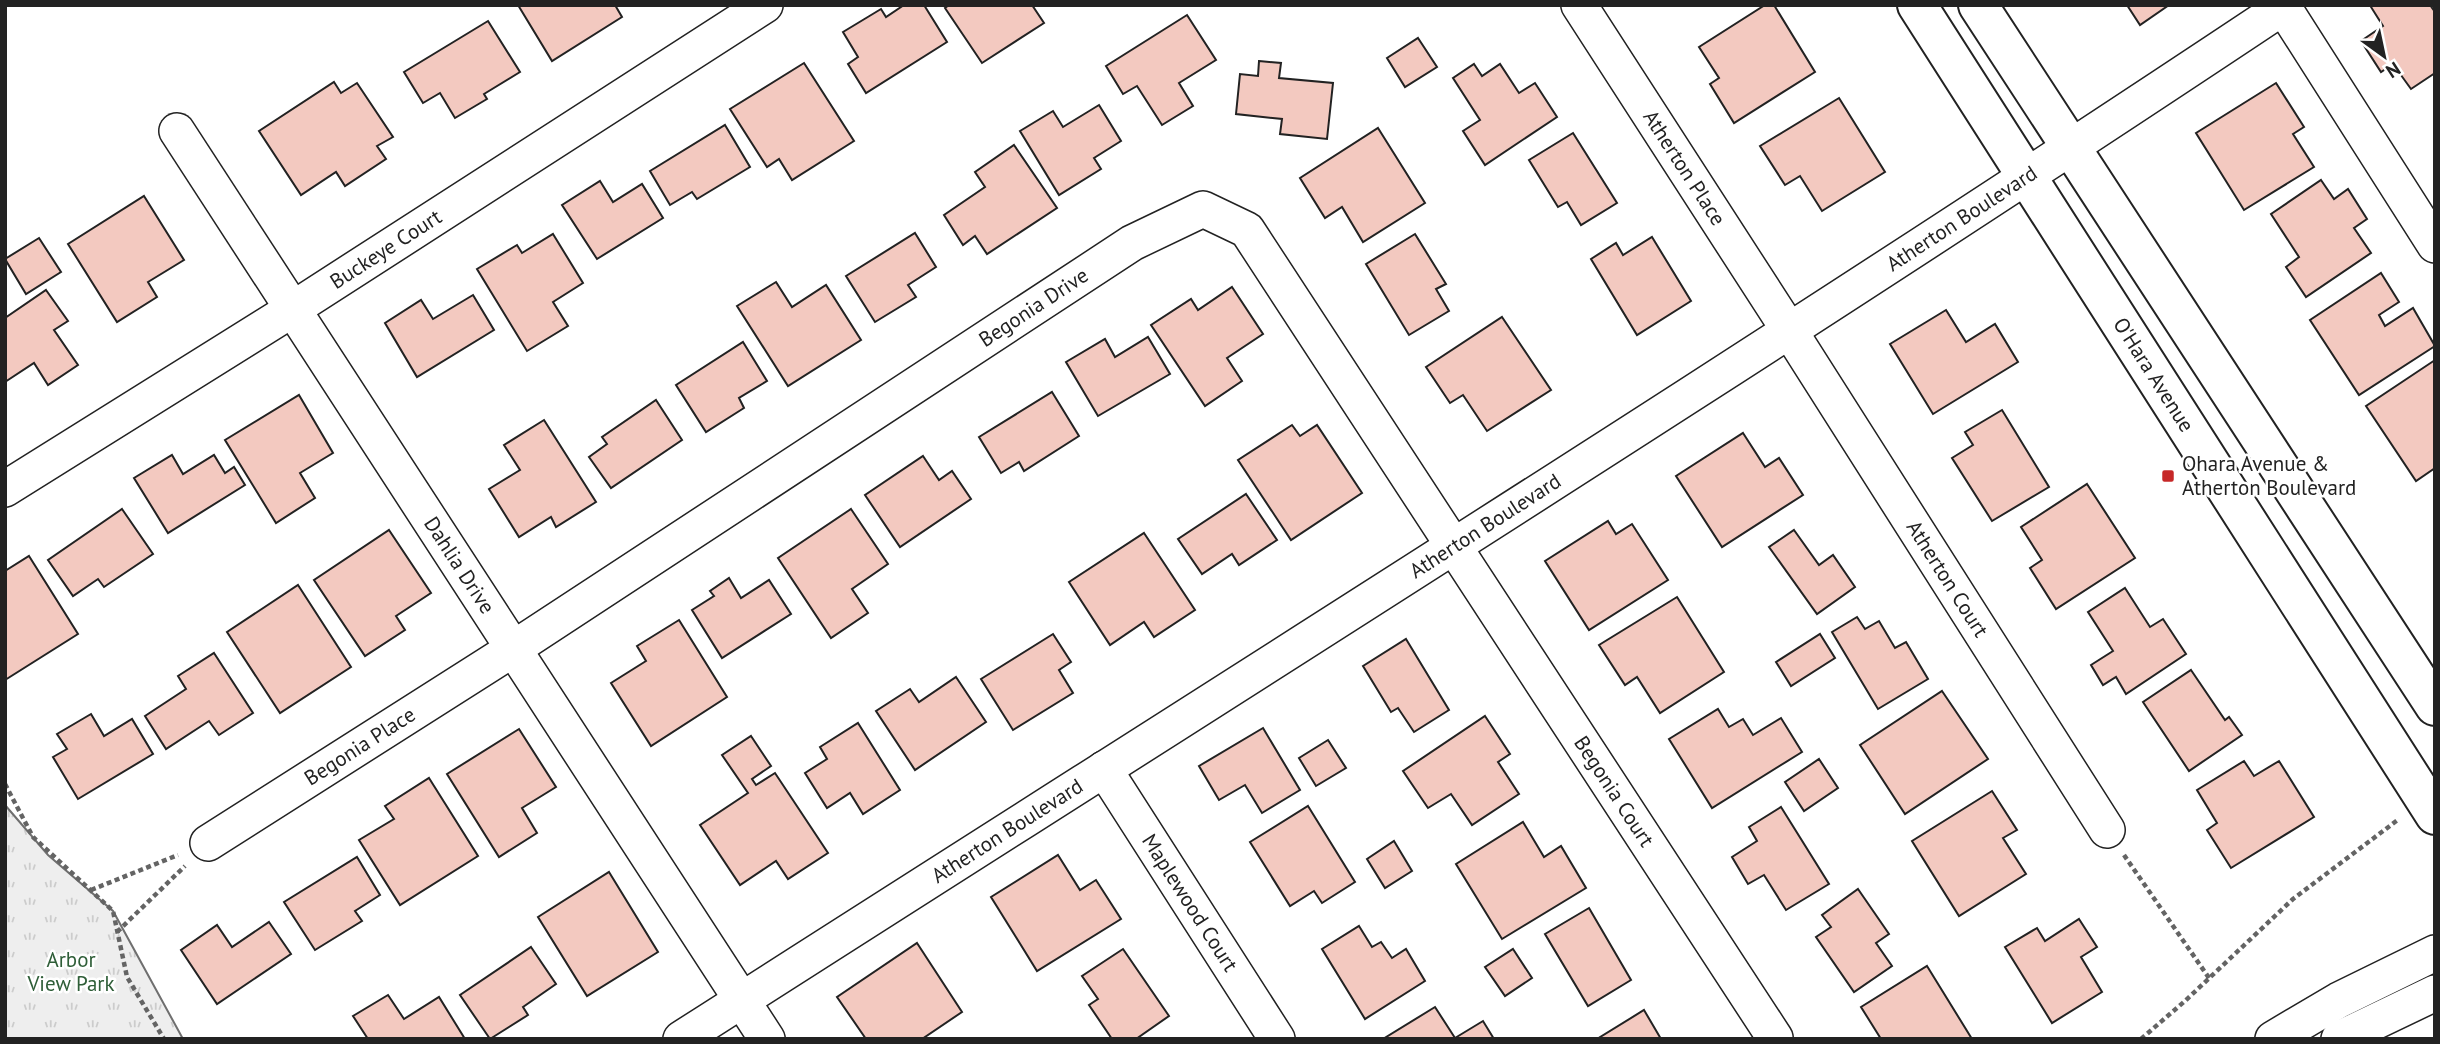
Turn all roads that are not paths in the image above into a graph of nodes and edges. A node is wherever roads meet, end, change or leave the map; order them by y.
1 (765, 5) edge
2 (1579, 5) edge
3 (1917, 5) edge
4 (1978, 5) edge
5 (2283, 6) edge
6 (177, 131) dead end
7 (2070, 148) junction
8 (2027, 176) junction
9 (2435, 245) edge
10 (293, 309) junction
11 (1789, 330) junction
12 (5, 489) edge
13 (1452, 545) junction
14 (513, 649) junction
15 (2435, 706) edge
16 (1104, 769) junction
17 (2431, 808) edge
18 (2106, 830) road end
19 (208, 843) road end
20 (2435, 953) edge
21 (2435, 993) edge
22 (741, 1000) junction
23 (1775, 1038) edge
24 (681, 1039) edge
25 (767, 1039) edge
26 (1277, 1039) edge
27 (2273, 1039) edge
28 (2339, 1039) edge

1 - 10 street, Buckeye Court
2 - 11 street, Atherton Place
3 - 8 main road, O'Hara Avenue
4 - 7 main road
5 - 7 street, Atherton Boulevard
5 - 9 street
6 - 10 street, Dahlia Drive
7 - 8 street, Atherton Boulevard
7 - 15 main road
8 - 11 street, Atherton Boulevard
8 - 17 main road, O'Hara Avenue
10 - 12 street, Buckeye Court
10 - 14 street, Dahlia Drive
11 - 13 street, Atherton Boulevard
11 - 18 street, Atherton Court
13 - 14 street, Begonia Drive
13 - 16 street, Atherton Boulevard
13 - 23 street, Begonia Court
14 - 19 street, Begonia Place
14 - 22 street, Dahlia Drive
16 - 22 street, Atherton Boulevard
16 - 26 street, Maplewood Court
20 - 27 street
21 - 28 street
22 - 24 street, Atherton Boulevard
22 - 25 street, Dahlia Drive

